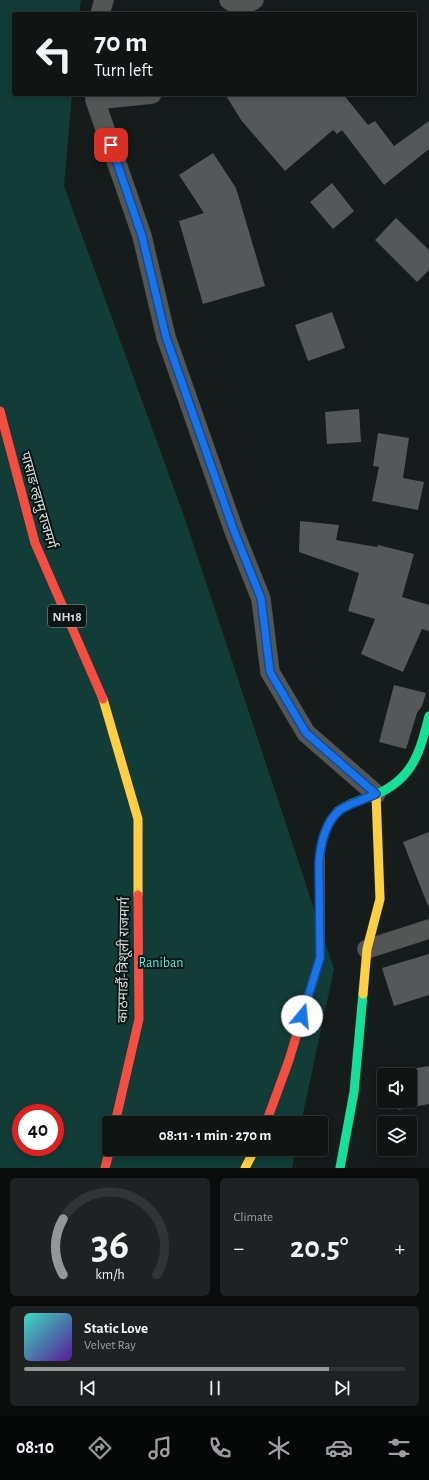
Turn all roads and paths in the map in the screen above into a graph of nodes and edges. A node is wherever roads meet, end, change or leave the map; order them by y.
1 (104, 0) edge
2 (101, 12) edge
3 (114, 96) edge
4 (95, 97) edge
5 (0, 411) edge
6 (429, 716) edge
7 (376, 794) junction
8 (138, 820) joint
9 (429, 929) edge
10 (367, 949) junction
11 (118, 1116) edge
12 (269, 1116) edge
13 (108, 1156) edge
14 (251, 1156) edge
15 (105, 1168) edge
16 (245, 1168) edge
17 (340, 1168) edge

1 - 2 street
3 - 4 street
4 - 7 street
5 - 8 street, पासाङ ल्हामु राजमर्ग / NH18
6 - 7 street
7 - 10 street
7 - 12 street
8 - 11 street, काठमाडौं-त्रिशूली राजमार्ग / NH18
9 - 10 street
10 - 17 street
13 - 15 street
14 - 16 street

